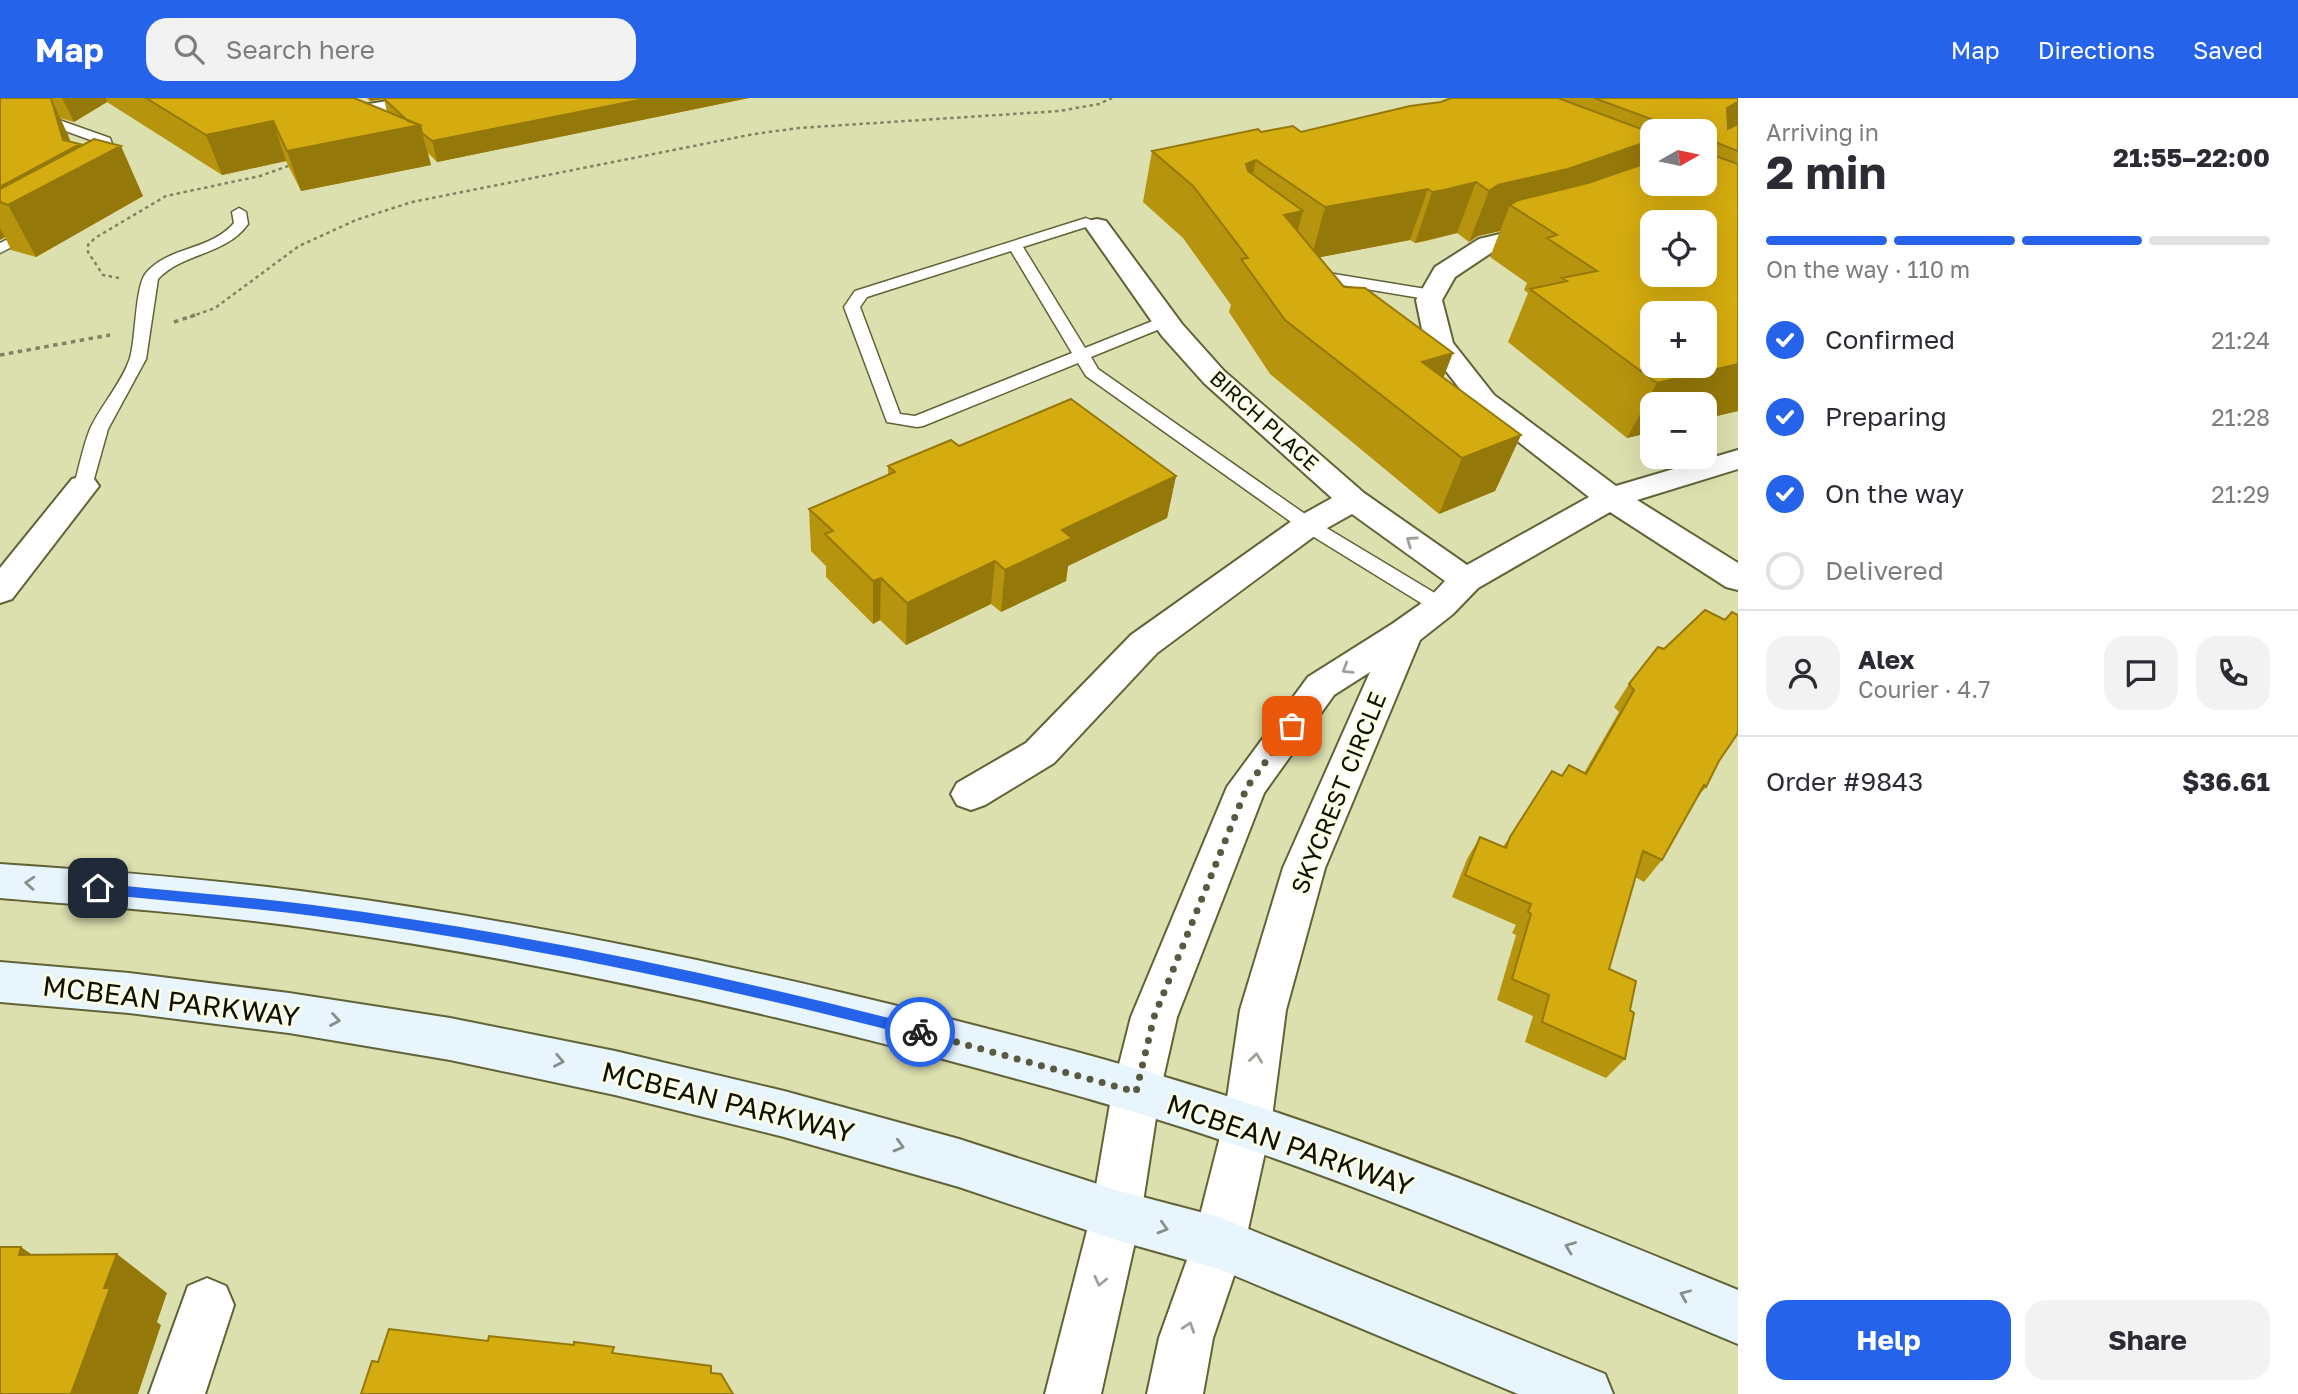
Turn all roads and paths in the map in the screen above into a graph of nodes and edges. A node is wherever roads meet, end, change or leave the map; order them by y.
1 (310, 98) edge
2 (443, 98) edge
3 (1112, 98) edge
4 (337, 112) junction
5 (0, 116) edge
6 (107, 188) dead end
7 (239, 212) dead end
8 (47, 222) edge
9 (1568, 223) edge
10 (1097, 226) joint
11 (1014, 244) junction
12 (0, 249) edge
13 (1294, 257) edge
14 (150, 278) junction
15 (1432, 295) junction
16 (1166, 321) junction
17 (142, 330) junction
18 (0, 355) edge
19 (1079, 356) junction
20 (1738, 459) edge
21 (83, 486) joint
22 (1611, 498) junction
23 (1353, 500) junction
24 (1308, 525) junction
25 (1738, 579) edge
26 (1466, 580) junction
27 (0, 591) edge
28 (1441, 606) junction
29 (1405, 633) junction
30 (971, 794) dead end
31 (0, 881) edge
32 (0, 982) edge
33 (1136, 1092) junction
34 (1247, 1125) junction
35 (1116, 1215) junction
36 (1219, 1244) junction
37 (207, 1305) dead end
38 (1738, 1317) edge
39 (177, 1394) edge
40 (1073, 1394) edge
41 (1175, 1394) edge
42 (1585, 1394) edge

1 - 4 street
2 - 4 street
3 - 17 path
4 - 14 path
5 - 6 lane
7 - 14 lane
8 - 12 lane
9 - 15 street
10 - 11 lane
10 - 16 street, BIRCH PLACE
11 - 19 lane
11 - 19 lane
13 - 15 lane
14 - 17 lane
15 - 22 street
16 - 19 lane
16 - 23 street, BIRCH PLACE
17 - 18 path
17 - 21 lane
19 - 24 lane
20 - 22 street, SKYCREST CIRCLE
21 - 27 street
22 - 25 street
22 - 26 street, SKYCREST CIRCLE
23 - 24 street
26 -> 23 street, BIRCH PLACE
24 - 28 lane
24 - 30 street
26 - 28 street, SKYCREST CIRCLE
28 - 29 street, SKYCREST CIRCLE
29 -> 33 street, SKYCREST CIRCLE
34 -> 29 street, SKYCREST CIRCLE
33 -> 31 main road, MCBEAN PARKWAY
32 -> 35 main road, MCBEAN PARKWAY
33 - 34 main road, MCBEAN PARKWAY
33 - 35 street, SKYCREST CIRCLE
34 - 36 street, SKYCREST CIRCLE
38 -> 34 main road, MCBEAN PARKWAY
35 -> 36 main road, MCBEAN PARKWAY
35 -> 40 street, SKYCREST CIRCLE
41 -> 36 street, SKYCREST CIRCLE
36 - 42 main road, MCBEAN PARKWAY
37 - 39 street

